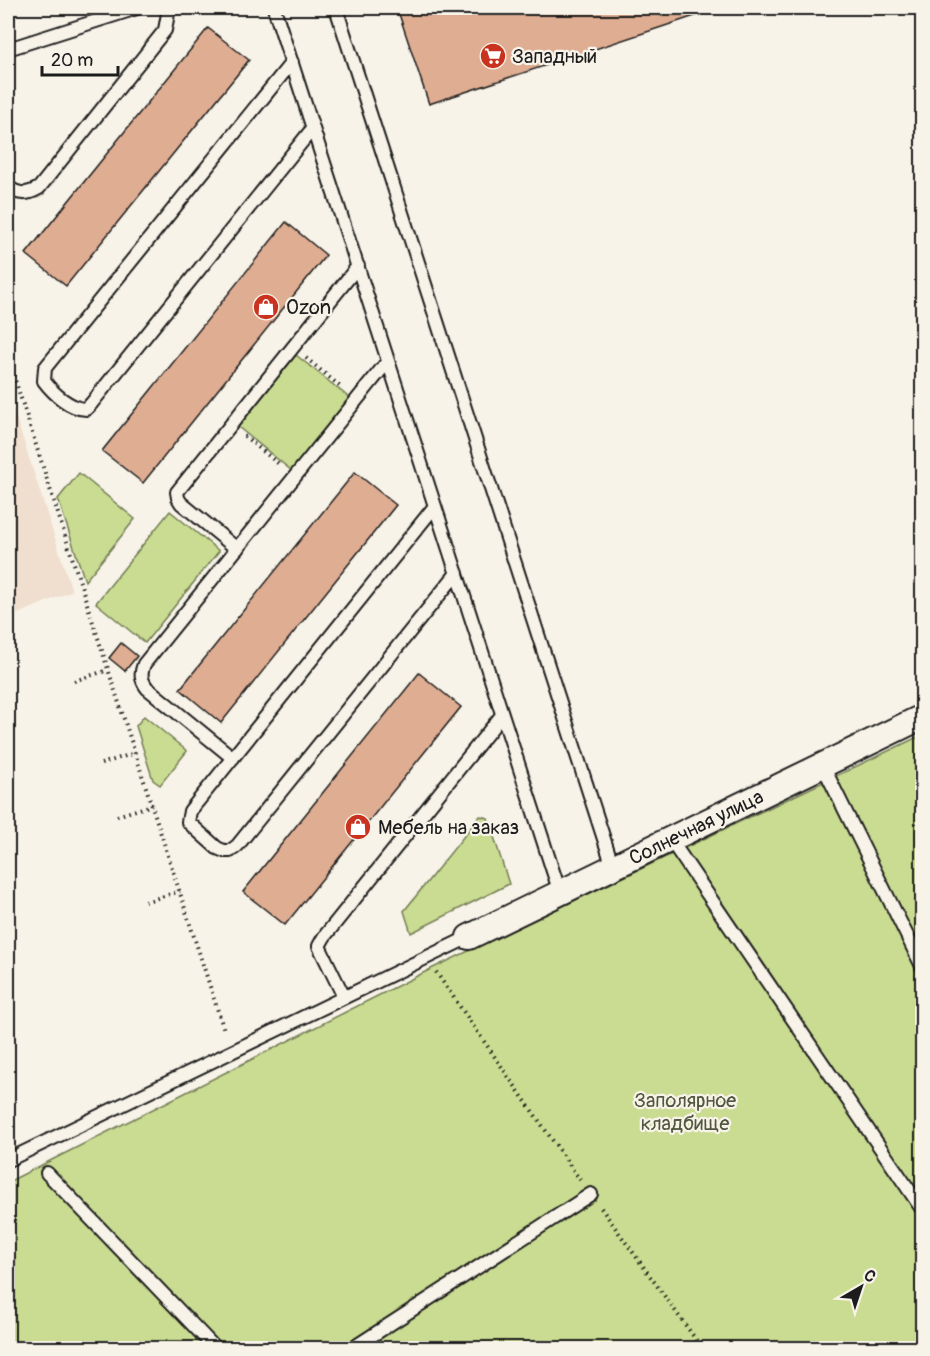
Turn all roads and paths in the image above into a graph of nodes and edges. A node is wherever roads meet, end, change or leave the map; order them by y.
1 (137, 8) edge
2 (169, 8) edge
3 (274, 8) edge
4 (336, 8) edge
5 (8, 49) edge
6 (292, 62) junction
7 (313, 128) junction
8 (8, 187) edge
9 (358, 266) junction
10 (293, 347) junction
11 (8, 358) edge
12 (388, 361) junction
13 (357, 399) junction
14 (230, 425) junction
15 (294, 477) junction
16 (435, 506) junction
17 (237, 549) junction
18 (457, 573) junction
19 (108, 670) junction
20 (74, 681) dead end
21 (502, 715) junction
22 (922, 717) edge
23 (135, 753) junction
24 (233, 758) junction
25 (101, 764) dead end
26 (823, 766) junction
27 (152, 805) junction
28 (117, 816) dead end
29 (670, 839) junction
30 (613, 867) junction
31 (180, 891) junction
32 (560, 893) junction
33 (145, 902) dead end
34 (469, 936) joint
35 (410, 965) junction
36 (922, 966) edge
37 (344, 997) junction
38 (224, 1030) dead end
39 (8, 1160) edge
40 (47, 1173) dead end
41 (591, 1194) junction
42 (922, 1209) edge
43 (215, 1348) edge
44 (352, 1348) edge
45 (702, 1348) edge

1 - 5 lane
2 - 8 lane
3 - 6 lane
4 - 30 lane
6 - 7 lane
6 - 7 lane
7 - 9 lane
9 - 10 lane
9 - 12 lane
10 - 13 path
10 - 14 lane
11 - 19 path
12 - 13 lane
12 - 16 lane
13 - 15 lane
14 - 15 path
14 - 17 lane
15 - 17 lane
16 - 18 lane
16 - 24 lane
17 - 24 lane
18 - 21 lane
18 - 24 lane
19 - 20 path
19 - 23 path
21 - 32 lane
21 - 37 lane
22 - 26 street, Солнечная улица
23 - 25 path
23 - 27 path
26 - 29 street, Солнечная улица
26 - 36 lane
27 - 28 path
27 - 31 path
29 - 30 street, Солнечная улица
29 - 42 lane
30 - 32 street, Солнечная улица
31 - 33 path
31 - 38 path
32 - 34 street, Солнечная улица
34 - 35 lane
35 - 37 lane
35 - 41 path
37 - 39 lane
40 - 43 lane
41 - 44 lane
41 - 45 path

